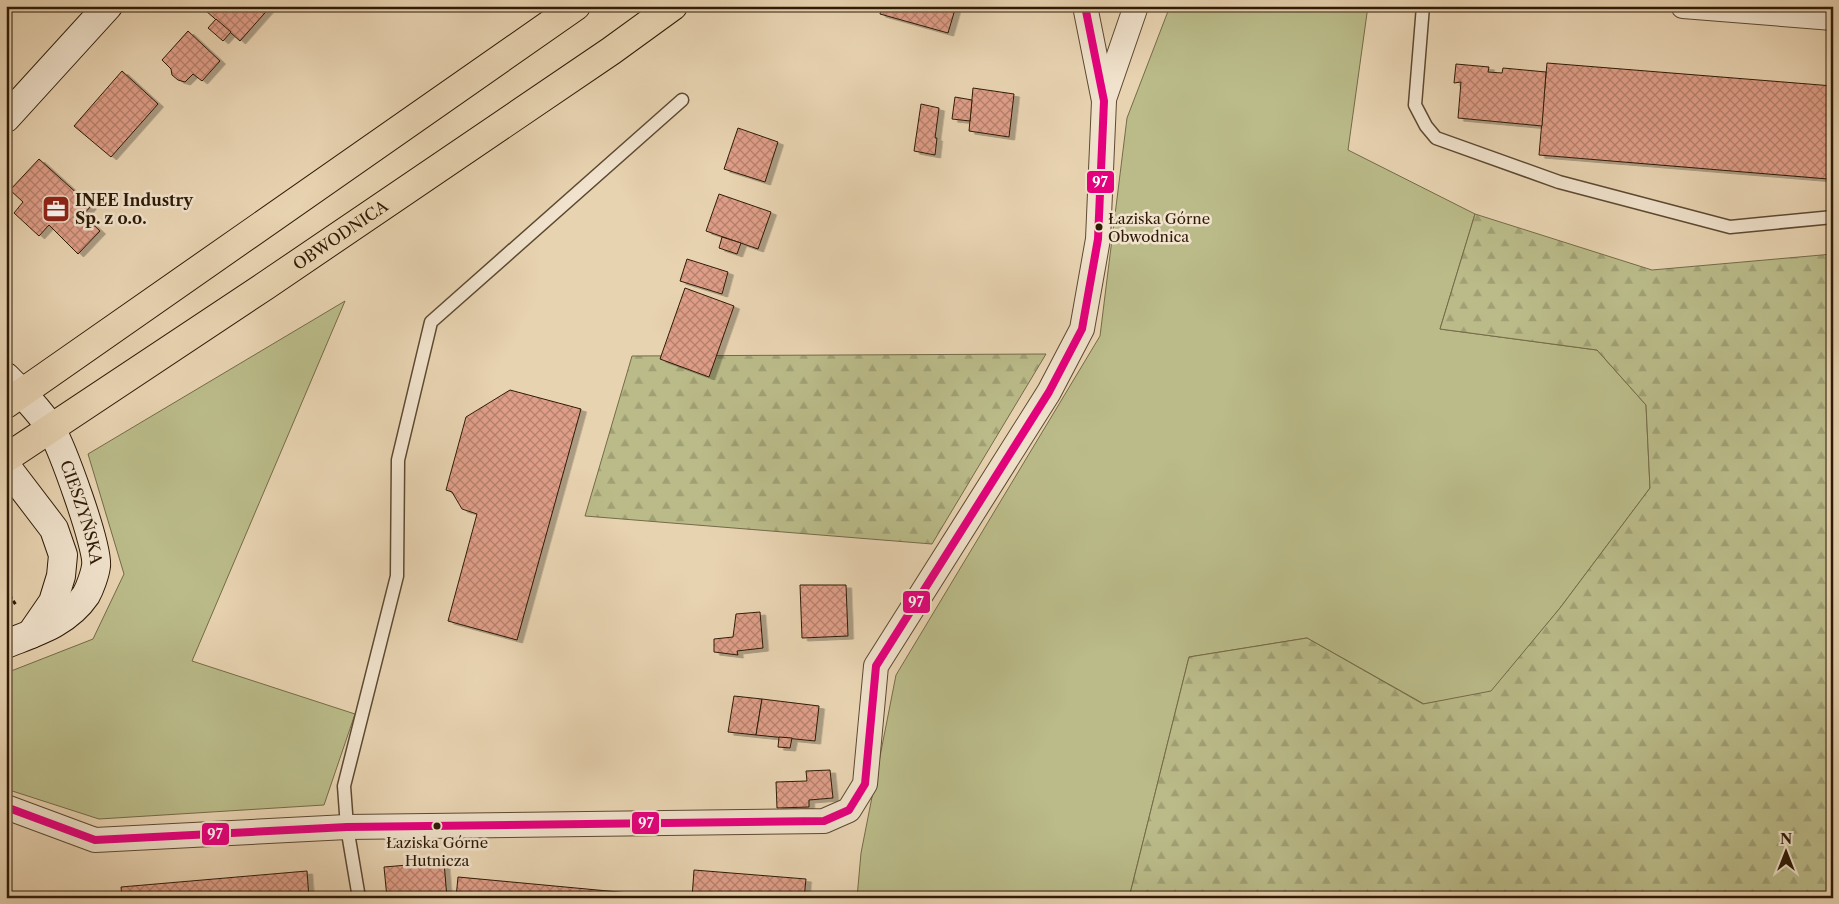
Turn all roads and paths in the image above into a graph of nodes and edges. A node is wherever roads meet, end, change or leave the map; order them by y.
1 (108, 6) edge
2 (576, 6) edge
3 (673, 6) edge
4 (1085, 6) edge
5 (1136, 6) edge
6 (1423, 6) edge
7 (1683, 6) edge
8 (1833, 18) edge
9 (682, 100) dead end
10 (1104, 101) junction
11 (6, 118) edge
12 (1833, 217) edge
13 (12, 392) edge
14 (51, 429) junction
15 (6, 458) edge
16 (6, 466) edge
17 (18, 639) edge
18 (6, 807) edge
19 (347, 827) junction
20 (359, 898) edge

1 - 11 street
2 - 13 main road
3 - 14 main road, OBWODNICA
4 - 10 street
5 - 10 street
6 - 12 lane
7 - 8 street
9 - 19 lane
10 - 19 street
13 - 14 street, CIESZYŃSKA
14 - 15 main road, OBWODNICA
14 - 17 street, CIESZYŃSKA
16 - 17 street, CIESZYŃSKA
18 - 19 street
19 - 20 lane

